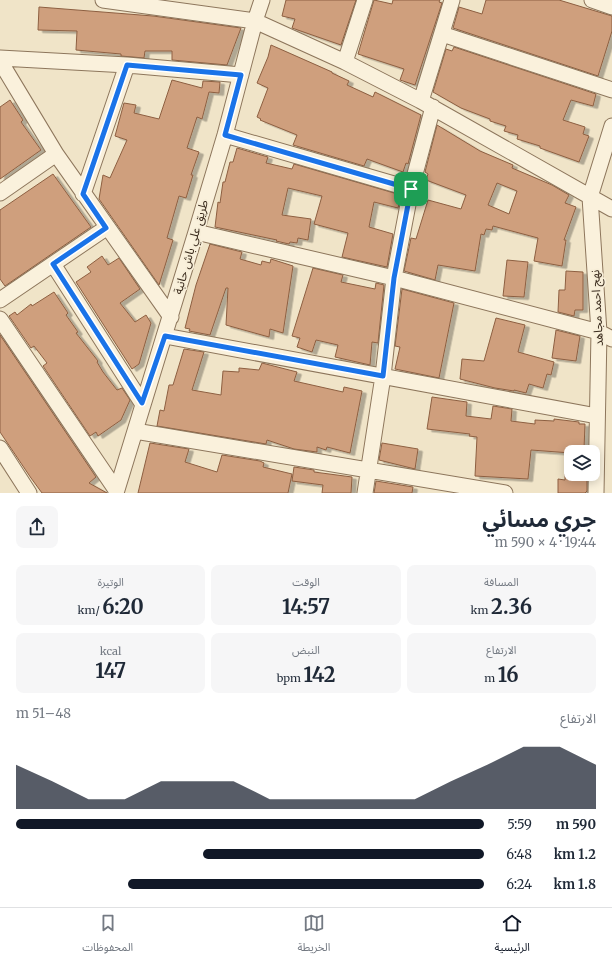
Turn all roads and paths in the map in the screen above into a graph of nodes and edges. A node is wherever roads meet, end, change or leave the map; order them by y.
1 (262, 0) edge
2 (365, 0) edge
3 (452, 0) edge
4 (592, 0) edge
5 (112, 1) edge
6 (187, 6) edge
7 (612, 7) edge
8 (255, 21) junction
9 (442, 34) junction
10 (0, 59) edge
11 (345, 62) junction
12 (127, 65) junction
13 (241, 75) junction
14 (612, 90) edge
15 (427, 104) junction
16 (612, 126) edge
17 (225, 135) junction
18 (56, 154) junction
19 (411, 189) junction
20 (0, 193) edge
21 (83, 194) junction
22 (590, 197) junction
23 (612, 209) edge
24 (106, 228) junction
25 (196, 232) junction
26 (53, 264) junction
27 (394, 278) junction
28 (0, 300) edge
29 (171, 317) junction
30 (0, 319) edge
31 (606, 335) edge
32 (165, 336) junction
33 (383, 376) junction
34 (142, 403) junction
35 (597, 416) junction
36 (135, 431) junction
37 (0, 448) edge
38 (368, 470) junction
39 (116, 491) edge
40 (29, 493) edge
41 (365, 493) edge
42 (505, 493) edge
43 (596, 493) edge

1 - 8 street, طريق علي باش حانبة
2 - 11 street
3 - 9 street
4 - 7 street
5 - 6 street
6 - 8 street
8 - 11 street
8 - 13 street, طريق علي باش حانبة
9 - 14 street
9 - 15 street
10 - 12 street
10 - 18 street
11 - 15 street
12 - 13 street
12 - 21 street
13 - 17 street, طريق علي باش حانبة
15 - 19 street
15 - 22 street
16 - 22 street, نهج احمد مجاهد
17 - 19 street
17 - 25 street, طريق علي باش حانبة
18 - 20 street
18 - 21 street
19 - 27 street
21 - 24 street
22 - 23 street
22 - 31 street, نهج احمد مجاهد
24 - 26 street
24 - 29 street
25 - 27 street
25 - 29 street, طريق علي باش حانبة
26 - 28 street
26 - 34 street
27 - 31 street
27 - 33 street
29 - 32 street, طريق علي باش حانبة
30 - 39 street
31 - 35 street, نهج احمد مجاهد
32 - 33 street
32 - 34 street, طريق علي باش حانبة
33 - 35 street
33 - 38 street
34 - 36 street, طريق علي باش حانبة
35 - 43 street, نهج احمد مجاهد
36 - 38 street
36 - 39 street, طريق علي باش حانبة
37 - 40 street
38 - 41 street
38 - 42 street

